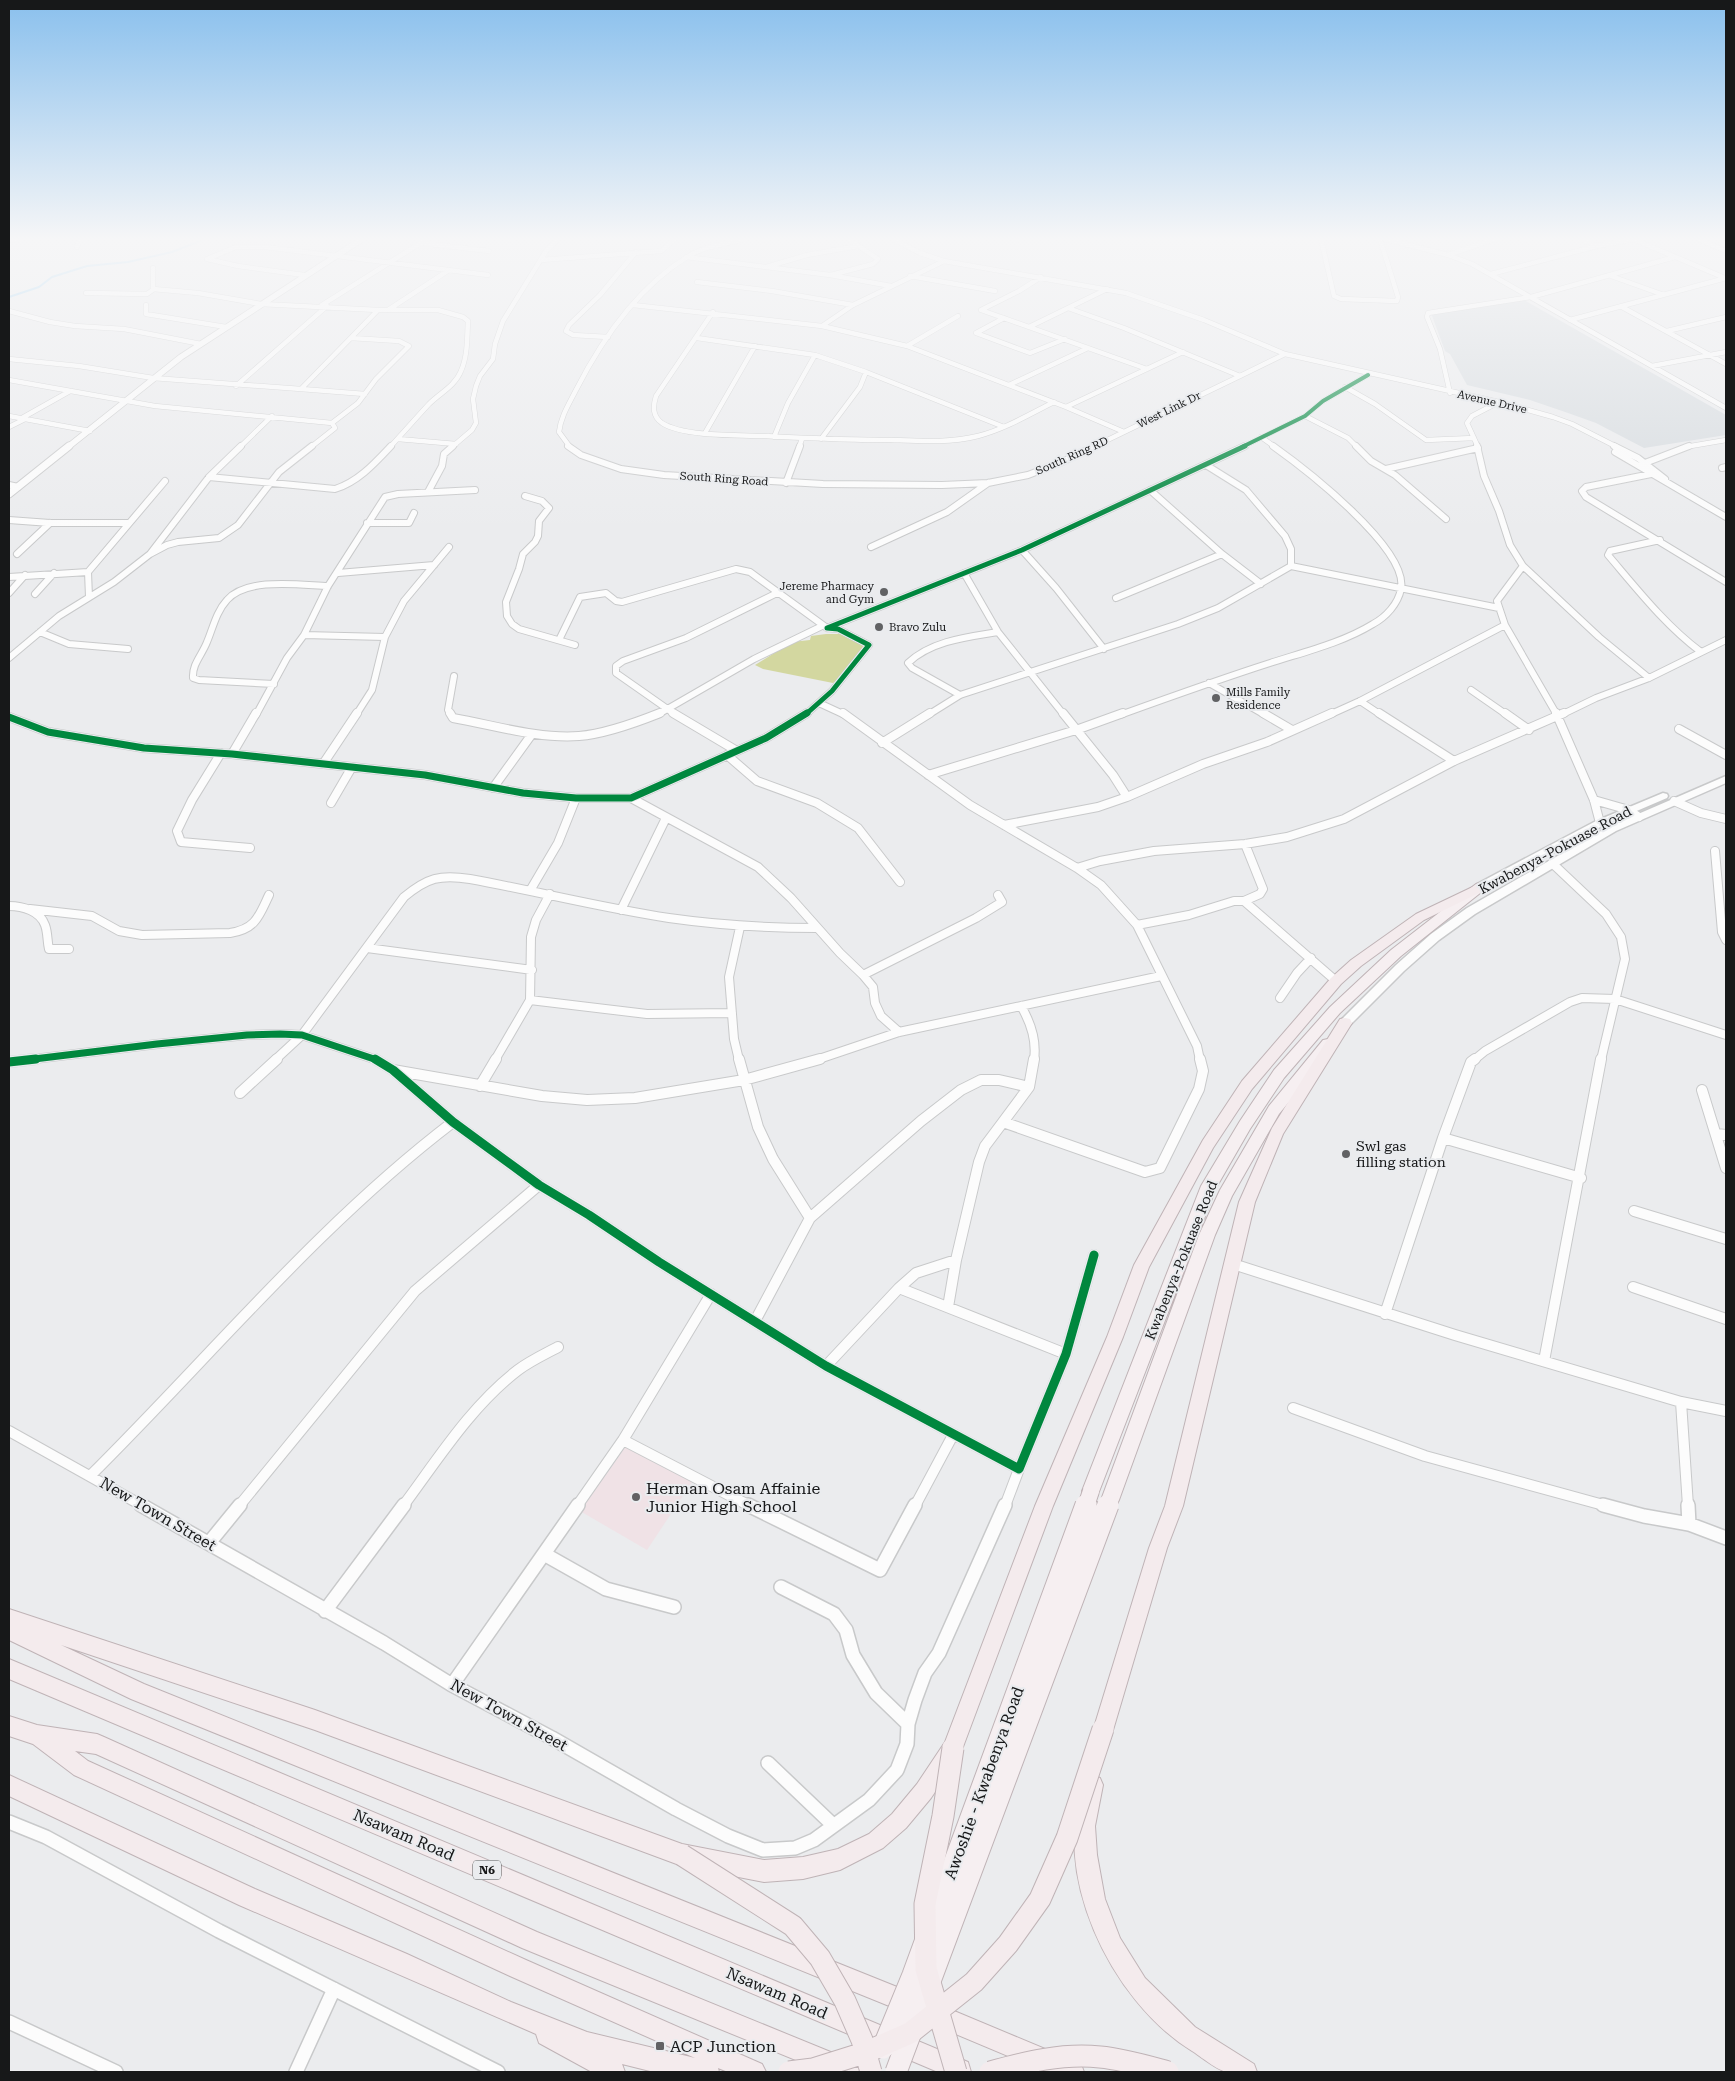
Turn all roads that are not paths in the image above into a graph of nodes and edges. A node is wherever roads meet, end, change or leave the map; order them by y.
1 (158, 336) edge
2 (213, 336) edge
3 (293, 336) edge
4 (467, 336) edge
5 (498, 336) edge
6 (598, 336) edge
7 (865, 336) edge
8 (924, 336) edge
9 (985, 336) edge
10 (1056, 336) edge
11 (1141, 336) edge
12 (1241, 336) edge
13 (1435, 336) edge
14 (1599, 336) edge
15 (1676, 336) edge
16 (608, 337) joint
17 (351, 338) joint
18 (697, 338) joint
19 (1064, 339) junction
20 (201, 344) junction
21 (755, 346) junction
22 (907, 346) junction
23 (1088, 348) junction
24 (1183, 352) junction
25 (1726, 352) edge
26 (1286, 354) junction
27 (815, 355) junction
28 (1709, 355) junction
29 (9, 359) edge
30 (1726, 364) edge
31 (1652, 366) junction
32 (1147, 369) junction
33 (866, 372) junction
34 (1368, 375) junction
35 (1240, 376) junction
36 (153, 378) junction
37 (9, 380) edge
38 (1009, 385) junction
39 (236, 386) junction
40 (301, 388) junction
41 (1345, 388) junction
42 (70, 391) junction
43 (1450, 392) junction
44 (365, 394) junction
45 (127, 400) junction
46 (1054, 402) junction
47 (1499, 402) junction
48 (1066, 407) junction
49 (1726, 408) edge
50 (9, 416) edge
51 (272, 416) junction
52 (1305, 416) junction
53 (24, 418) junction
54 (332, 423) junction
55 (9, 427) edge
56 (1004, 427) junction
57 (90, 431) junction
58 (1124, 432) junction
59 (705, 433) junction
60 (1595, 436) junction
61 (1261, 437) junction
62 (774, 438) junction
63 (1474, 438) junction
64 (398, 439) junction
65 (802, 439) junction
66 (821, 440) junction
67 (1726, 440) edge
68 (456, 444) junction
69 (1478, 448) junction
70 (1645, 463) junction
71 (1206, 465) junction
72 (1386, 469) junction
73 (1651, 474) junction
74 (209, 477) junction
75 (1664, 479) junction
76 (165, 481) dead end
77 (271, 482) junction
78 (786, 483) junction
79 (988, 483) junction
80 (9, 485) edge
81 (18, 487) junction
82 (475, 490) dead end
83 (1150, 490) junction
84 (428, 492) junction
85 (9, 494) edge
86 (524, 496) dead end
87 (414, 513) dead end
88 (1726, 517) edge
89 (1446, 519) dead end
90 (9, 520) edge
91 (50, 523) junction
92 (128, 523) junction
93 (367, 523) junction
94 (1660, 540) junction
95 (449, 547) dead end
96 (871, 547) dead end
97 (1022, 550) junction
98 (17, 554) dead end
99 (150, 554) junction
100 (1222, 554) junction
101 (434, 565) junction
102 (1291, 566) junction
103 (1523, 566) junction
104 (88, 572) junction
105 (338, 573) junction
106 (964, 573) junction
107 (54, 574) junction
108 (9, 576) edge
109 (25, 576) junction
110 (1726, 582) edge
111 (1261, 584) junction
112 (328, 586) junction
113 (1401, 589) junction
114 (777, 592) junction
115 (9, 593) edge
116 (35, 594) dead end
117 (89, 597) junction
118 (1116, 598) dead end
119 (1500, 608) junction
120 (1505, 626) junction
121 (824, 627) junction
122 (40, 632) junction
123 (998, 632) junction
124 (304, 635) junction
125 (385, 637) junction
126 (560, 638) junction
127 (1726, 640) edge
128 (576, 645) dead end
129 (128, 649) dead end
130 (1104, 649) junction
131 (1701, 652) junction
132 (9, 658) edge
133 (1030, 673) junction
134 (454, 676) dead end
135 (1648, 678) junction
136 (1209, 683) junction
137 (274, 684) junction
138 (1471, 690) dead end
139 (960, 695) junction
140 (1360, 701) junction
141 (819, 703) junction
142 (666, 709) junction
143 (1558, 716) junction
144 (9, 717) edge
145 (1679, 729) dead end
146 (1076, 730) junction
147 (1292, 730) junction
148 (1529, 730) junction
149 (532, 734) junction
150 (882, 743) junction
151 (736, 751) junction
152 (221, 753) junction
153 (232, 754) junction
154 (727, 755) junction
155 (1726, 755) edge
156 (1454, 761) junction
157 (323, 764) junction
158 (352, 767) junction
159 (1726, 772) edge
160 (928, 775) junction
161 (1726, 779) edge
162 (493, 788) junction
163 (576, 798) junction
164 (631, 798) junction
165 (1127, 798) junction
166 (1594, 800) junction
167 (1674, 801) junction
168 (330, 803) dead end
169 (1628, 810) junction
170 (1639, 817) junction
171 (666, 818) junction
172 (1726, 819) edge
173 (1600, 823) junction
174 (1004, 825) junction
175 (1246, 844) junction
176 (250, 848) dead end
177 (1715, 851) dead end
178 (1552, 863) junction
179 (1077, 868) junction
180 (900, 882) dead end
181 (1481, 887) junction
182 (530, 889) junction
183 (550, 894) junction
184 (269, 895) dead end
185 (998, 895) dead end
186 (1244, 901) junction
187 (9, 906) edge
188 (30, 909) junction
189 (621, 910) junction
190 (1137, 925) junction
191 (740, 927) junction
192 (817, 928) junction
193 (1726, 940) edge
194 (367, 948) junction
195 (69, 949) dead end
196 (1311, 958) junction
197 (532, 970) junction
198 (863, 975) junction
199 (1161, 976) junction
200 (1336, 981) junction
201 (1280, 998) dead end
202 (1615, 999) junction
203 (530, 1000) junction
204 (1021, 1006) junction
205 (732, 1013) junction
206 (1346, 1023) junction
207 (899, 1032) junction
208 (302, 1034) junction
209 (1726, 1035) edge
210 (9, 1062) edge
211 (393, 1070) junction
212 (744, 1080) junction
213 (480, 1086) junction
214 (1029, 1087) junction
215 (1702, 1090) dead end
216 (240, 1093) dead end
217 (453, 1122) junction
218 (1002, 1122) junction
219 (1716, 1134) junction
220 (1726, 1135) edge
221 (1442, 1138) junction
222 (1726, 1168) edge
223 (1581, 1178) junction
224 (538, 1185) junction
225 (1634, 1211) dead end
226 (810, 1218) junction
227 (1726, 1238) edge
228 (1094, 1255) dead end
229 (956, 1260) junction
230 (1233, 1264) junction
231 (1633, 1287) dead end
232 (899, 1288) junction
233 (710, 1294) junction
234 (948, 1307) junction
235 (1385, 1314) junction
236 (1726, 1319) edge
237 (755, 1321) junction
238 (558, 1347) dead end
239 (1066, 1354) junction
240 (1544, 1361) junction
241 (826, 1366) junction
242 (1681, 1402) junction
243 (1293, 1408) dead end
244 (1726, 1412) edge
245 (9, 1431) edge
246 (953, 1435) junction
247 (623, 1440) junction
248 (1018, 1469) junction
249 (90, 1476) junction
250 (1091, 1491) joint
251 (1110, 1500) joint
252 (1689, 1524) junction
253 (1726, 1538) edge
254 (209, 1543) junction
255 (544, 1554) junction
256 (781, 1587) dead end
257 (674, 1607) dead end
258 (325, 1611) junction
259 (9, 1618) edge
260 (9, 1630) edge
261 (9, 1669) edge
262 (452, 1685) junction
263 (908, 1724) junction
264 (9, 1726) edge
265 (1102, 1729) junction
266 (37, 1735) junction
267 (953, 1748) junction
268 (768, 1763) dead end
269 (9, 1785) edge
270 (9, 1822) edge
271 (833, 1825) junction
272 (682, 1855) junction
273 (334, 1989) junction
274 (506, 2011) junction
275 (9, 2022) edge
276 (116, 2072) edge
277 (296, 2072) edge
278 (498, 2072) edge
279 (614, 2072) edge
280 (708, 2072) edge
281 (754, 2072) edge
282 (789, 2072) edge
283 (852, 2072) edge
284 (872, 2072) edge
285 (896, 2072) edge
286 (956, 2072) edge
287 (965, 2072) edge
288 (990, 2072) edge
289 (1073, 2072) edge
290 (1168, 2072) edge
291 (1246, 2072) edge

1 - 20 street
2 - 20 street
3 - 39 street
4 - 64 street
5 - 68 street
6 - 16 street
7 - 22 street, West Link Dr
8 - 22 street
9 - 19 street
10 - 19 street
11 - 24 street
12 - 26 street, Avenue Drive
13 - 43 street
14 - 31 street
15 - 28 street
16 - 78 street, South Ring Road
17 - 40 street
17 - 44 street
18 - 21 street
18 - 59 street
19 - 23 street
20 - 36 street
21 - 27 street
21 - 59 street
22 - 38 street, West Link Dr
23 - 32 street
23 - 38 street
24 - 32 street
24 - 35 street
25 - 28 street
26 - 34 street, Avenue Drive
26 - 35 street
27 - 33 street
27 - 62 street
28 - 30 street
28 - 31 street
29 - 36 street
31 - 49 street
32 - 48 street
33 - 56 street
33 - 66 street
34 - 41 street
34 - 43 street, Avenue Drive
35 - 58 street, West Link Dr
36 - 39 street
36 - 45 street
37 - 42 street
38 - 46 street, West Link Dr
39 - 40 street
40 - 44 street
41 - 52 street
41 - 63 street
42 - 45 street
42 - 53 street
43 - 47 street, Avenue Drive
44 - 54 street
45 - 51 street
45 - 57 street
46 - 48 street, West Link Dr
46 - 56 street
47 - 60 street, Avenue Drive
47 - 63 street
48 - 58 street, West Link Dr
50 - 53 street
51 - 54 street
51 - 74 street
52 - 61 street
52 - 72 street
53 - 55 street
53 - 57 street
54 - 77 street
56 - 66 street
57 - 81 street
58 - 79 street, South Ring RD
59 - 62 street
60 - 70 street
60 - 73 street
61 - 71 street
61 - 113 street
62 - 65 street
63 - 69 street
64 - 68 street
64 - 77 street
65 - 66 street
65 - 78 street
67 - 70 street
68 - 84 street
69 - 72 street
69 - 103 street
70 - 75 street
71 - 83 street
71 - 102 street
72 - 89 street
73 - 75 street
73 - 94 street
74 - 77 street
74 - 99 street
75 - 88 street
76 - 92 street
77 - 99 street
78 - 79 street, South Ring Road
79 - 96 street
80 - 81 street
81 - 85 street
82 - 84 street
83 - 97 street
83 - 100 street
84 - 93 street
86 - 126 street
87 - 93 street
90 - 91 street
91 - 92 street
91 - 98 street
92 - 104 street
93 - 105 street
94 - 110 street
94 - 131 street
95 - 101 street
97 - 106 street
97 - 130 street
99 - 117 street
100 - 111 street
100 - 118 street
101 - 105 street
101 - 125 street
102 - 111 street
102 - 113 street
103 - 119 street
103 - 135 street
104 - 107 street
104 - 117 street
105 - 112 street
106 - 121 street
106 - 123 street
107 - 109 street
107 - 116 street
108 - 109 street
109 - 115 street
111 - 130 street
112 - 124 street
112 - 137 street
113 - 119 street
113 - 136 street
114 - 121 street
114 - 126 street
114 - 142 street
117 - 122 street
119 - 120 street
120 - 140 street
120 - 143 street
121 - 141 street
121 - 142 street
122 - 129 street
122 - 132 street
123 - 133 street
123 - 139 street
124 - 125 street
124 - 137 street
125 - 157 street
126 - 128 street
127 - 131 street
130 - 133 street
131 - 135 street
133 - 139 street
133 - 146 street
134 - 149 street
135 - 143 street
136 - 146 street
136 - 147 street
137 - 153 street
138 - 148 street
139 - 150 street
140 - 147 street
140 - 156 street
141 - 150 street
141 - 151 street
142 - 149 street
142 - 151 street
143 - 148 street
143 - 166 street
144 - 152 street
145 - 155 street
146 - 160 street
146 - 165 street
147 - 165 street
148 - 156 street
149 - 162 street
150 - 160 street
151 - 154 street
152 - 153 street
152 - 176 street
153 - 157 street
154 - 164 street
154 - 180 street
156 - 175 street
157 - 158 street
158 - 162 street
158 - 168 street
159 - 169 main road, Kwabenya-Pokuase Road
160 - 174 street
161 - 167 main road, Kwabenya-Pokuase Road
162 - 163 street
163 - 164 street
163 - 182 street
164 - 171 street
165 - 174 street
166 - 169 street
166 - 173 street
167 - 170 main road, Kwabenya-Pokuase Road
167 - 172 street
169 - 170 street
169 - 173 main road, Kwabenya-Pokuase Road
170 - 178 main road, Kwabenya-Pokuase Road
171 - 189 street
171 - 192 street
173 - 181 main road, Kwabenya-Pokuase Road
174 - 179 street
175 - 179 street
175 - 186 street
177 - 193 street
178 - 202 street
178 - 206 main road, Kwabenya-Pokuase Road
179 - 190 street
181 - 200 highway
181 - 250 main road, Kwabenya-Pokuase Road
182 - 183 street
182 - 194 street
183 - 189 street
183 - 197 street
184 - 188 street
185 - 198 street
186 - 190 street
186 - 196 street
187 - 188 street
188 - 195 street
189 - 191 street
190 - 199 street
191 - 192 street
191 - 205 street
192 - 198 street
194 - 197 street
194 - 208 street
196 - 200 street
196 - 201 street
197 - 203 street
198 - 207 street
199 - 204 street
199 - 218 street
200 - 267 highway
202 - 209 street
202 - 221 street
202 - 223 street
203 - 205 street
203 - 213 street
204 - 207 street
204 - 214 street
205 - 212 street
206 - 230 highway
206 - 251 main road, Kwabenya-Pokuase Road
207 - 212 street
208 - 210 street
208 - 211 street
208 - 216 street
211 - 213 street
211 - 217 street
212 - 213 street
212 - 226 street
214 - 218 street
214 - 226 street
215 - 219 street
217 - 224 street
217 - 249 street
218 - 229 street
219 - 220 street
219 - 222 street
221 - 223 street
221 - 235 street
223 - 240 street
224 - 233 street
224 - 254 street
225 - 227 street
226 - 237 street
228 - 239 street, New Town Street
229 - 232 street
229 - 234 street
230 - 235 street
230 - 265 highway
231 - 236 street
232 - 234 street
232 - 241 street
233 - 237 street
233 - 247 street
234 - 239 street
235 - 240 street
237 - 241 street
238 - 258 street
239 - 248 street, New Town Street
240 - 242 street
241 - 246 street
242 - 244 street
242 - 252 street
243 - 252 street
245 - 249 street, New Town Street
246 - 247 street
246 - 248 street
247 - 255 street
248 - 263 street, New Town Street
249 - 254 street, New Town Street
250 - 284 main road, Awoshie - Kwabenya Road, bridge
251 - 285 main road, Awoshie - Kwabenya Road, bridge
252 - 253 street
254 - 258 street, New Town Street
255 - 257 street
255 - 262 street
256 - 263 street
258 - 262 street, New Town Street
259 - 272 highway
260 - 289 highway
261 - 287 highway, Nsawam Road / N6
262 - 271 street, New Town Street
263 - 271 street, New Town Street
264 - 266 highway
265 - 282 highway, bridge
265 - 291 highway, bridge
266 - 281 highway
266 - 283 highway
267 - 272 highway, bridge
267 - 286 highway, bridge
268 - 271 street
269 - 274 highway
270 - 273 street
272 - 284 highway, bridge
273 - 277 street
273 - 278 street
274 - 279 highway
274 - 280 highway
275 - 276 street
288 - 290 highway, bridge

